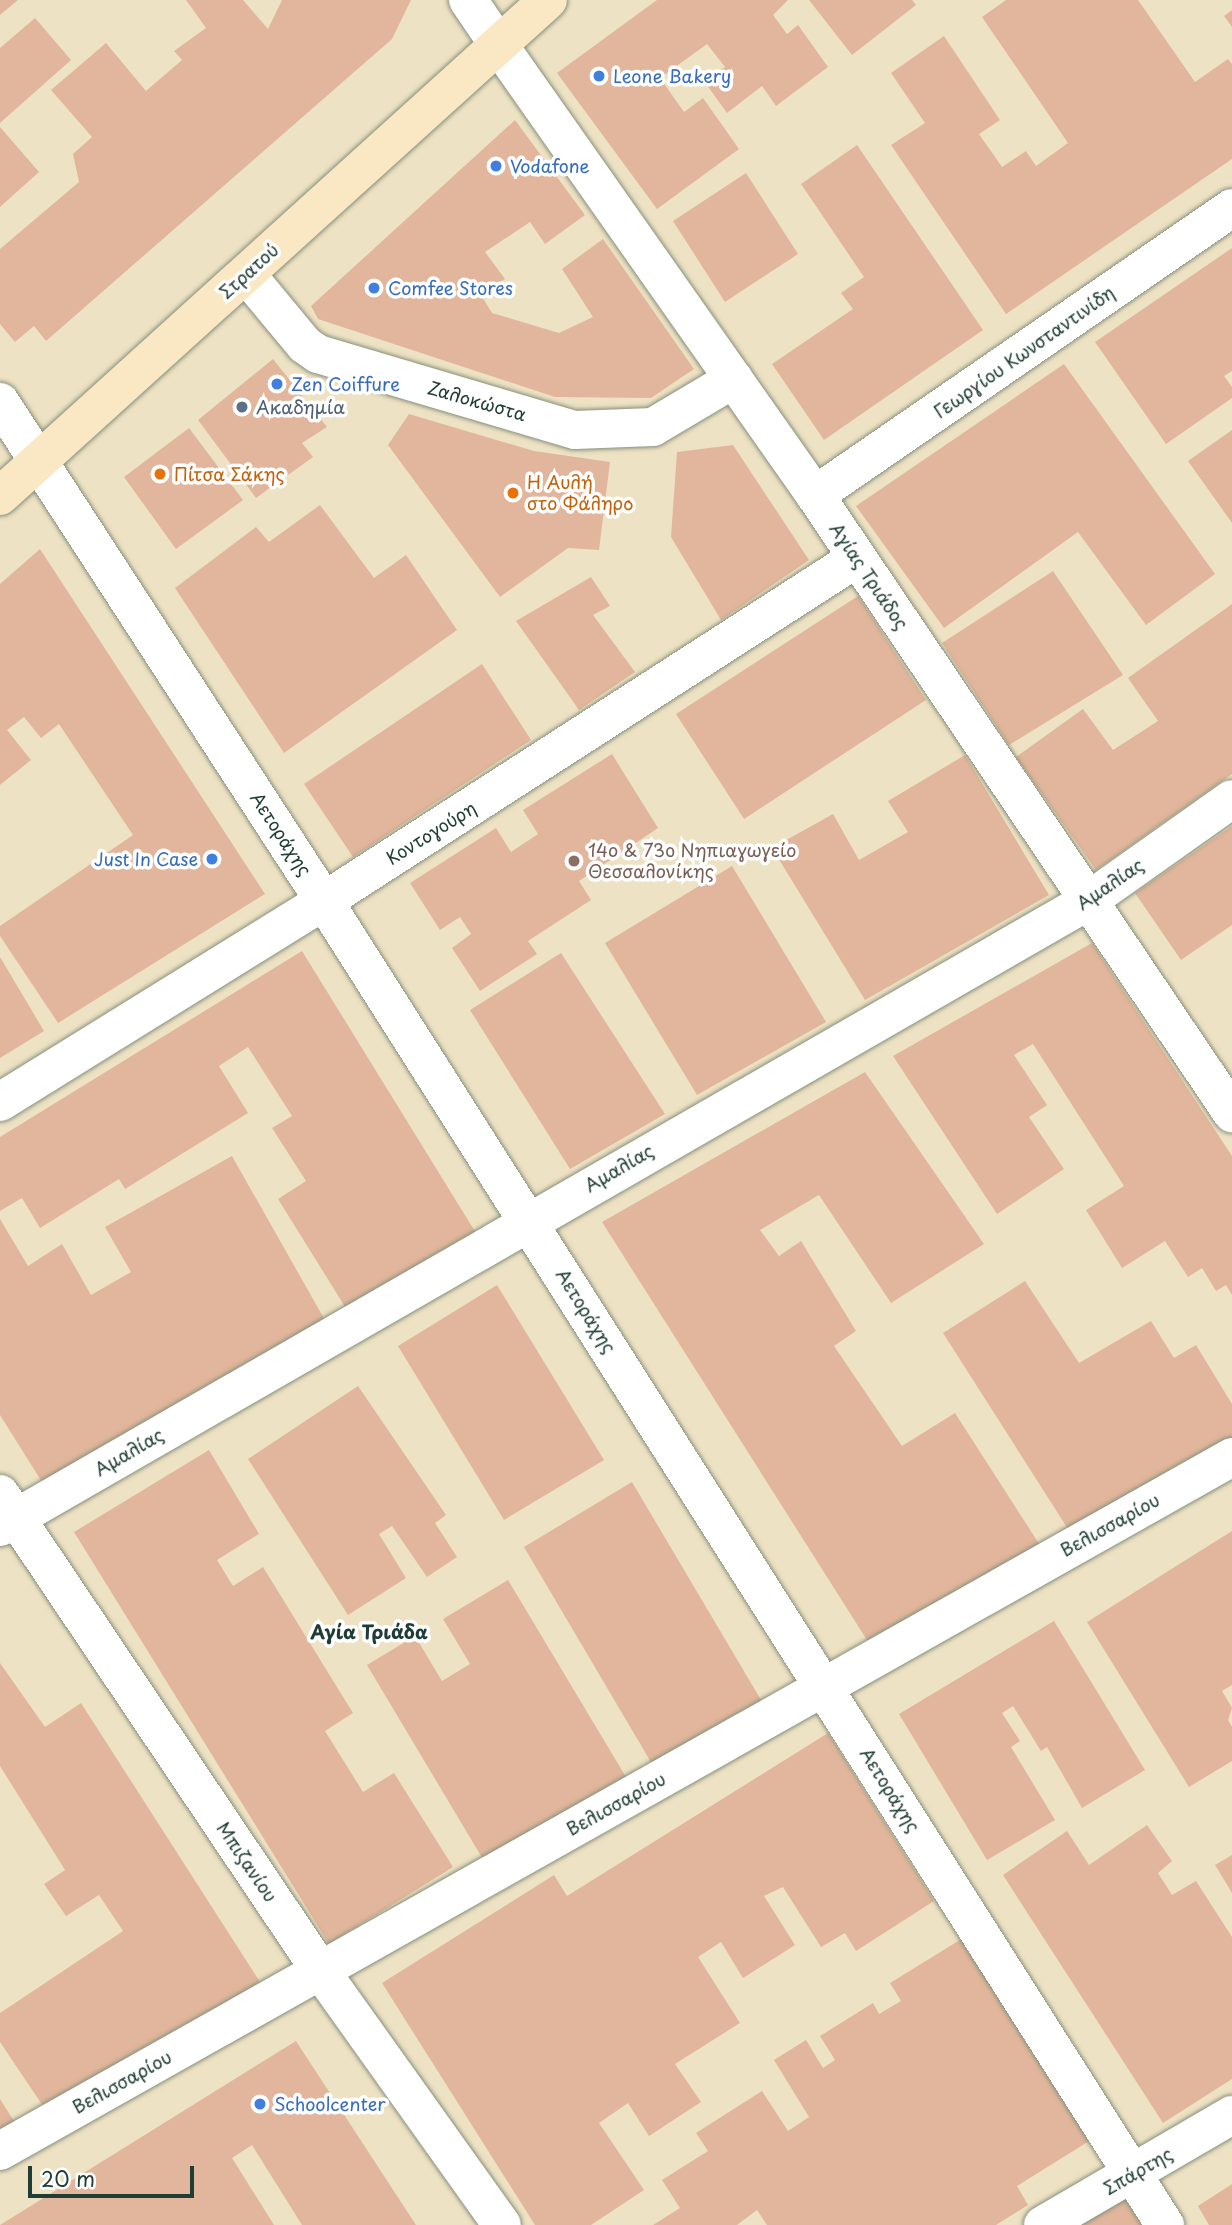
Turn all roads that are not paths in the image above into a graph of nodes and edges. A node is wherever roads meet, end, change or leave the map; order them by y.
1 (468, 0) edge
2 (516, 0) edge
3 (548, 0) edge
4 (498, 44) junction
5 (1232, 208) edge
6 (246, 274) junction
7 (734, 379) junction
8 (0, 402) edge
9 (39, 463) junction
10 (815, 495) junction
11 (0, 496) edge
12 (858, 558) junction
13 (1232, 799) edge
14 (324, 901) junction
15 (1088, 901) junction
16 (0, 1102) edge
17 (1232, 1114) edge
18 (528, 1220) junction
19 (1232, 1457) edge
20 (5, 1513) edge
21 (824, 1687) junction
22 (320, 1970) junction
23 (1232, 2115) edge
24 (0, 2151) edge
25 (1133, 2174) junction
26 (502, 2225) edge
27 (1043, 2225) edge
28 (1165, 2225) edge

1 - 4 street, Αγίας Τριάδος
2 - 4 main road
3 - 4 main road, Στρατού
4 - 6 main road, Στρατού
4 - 7 street, Αγίας Τριάδος
5 - 10 street, Γεωργίου Κωνσταντινίδη
6 - 7 street, Ζαλοκώστα
6 - 9 main road, Στρατού
7 - 10 street, Αγίας Τριάδος
8 - 9 street, Αετοράχης
9 - 11 main road, Στρατού
9 - 14 street, Αετοράχης
10 - 12 street, Αγίας Τριάδος
12 - 14 street, Κοντογούρη
12 - 15 street, Αγίας Τριάδος
13 - 15 street, Αμαλίας
14 - 16 street, Κοντογούρη
14 - 18 street, Αετοράχης
15 - 17 street, Αγίας Τριάδος
15 - 18 street, Αμαλίας
18 - 20 street, Αμαλίας
18 - 21 street, Αετοράχης
19 - 21 street, Βελισσαρίου
20 - 22 street, Μπιζανίου
21 - 22 street, Βελισσαρίου
21 - 25 street, Αετοράχης
22 - 24 street, Βελισσαρίου
22 - 26 street, Μπιζανίου
23 - 25 street, Σπάρτης
25 - 27 street, Σπάρτης
25 - 28 street, Αετοράχης

